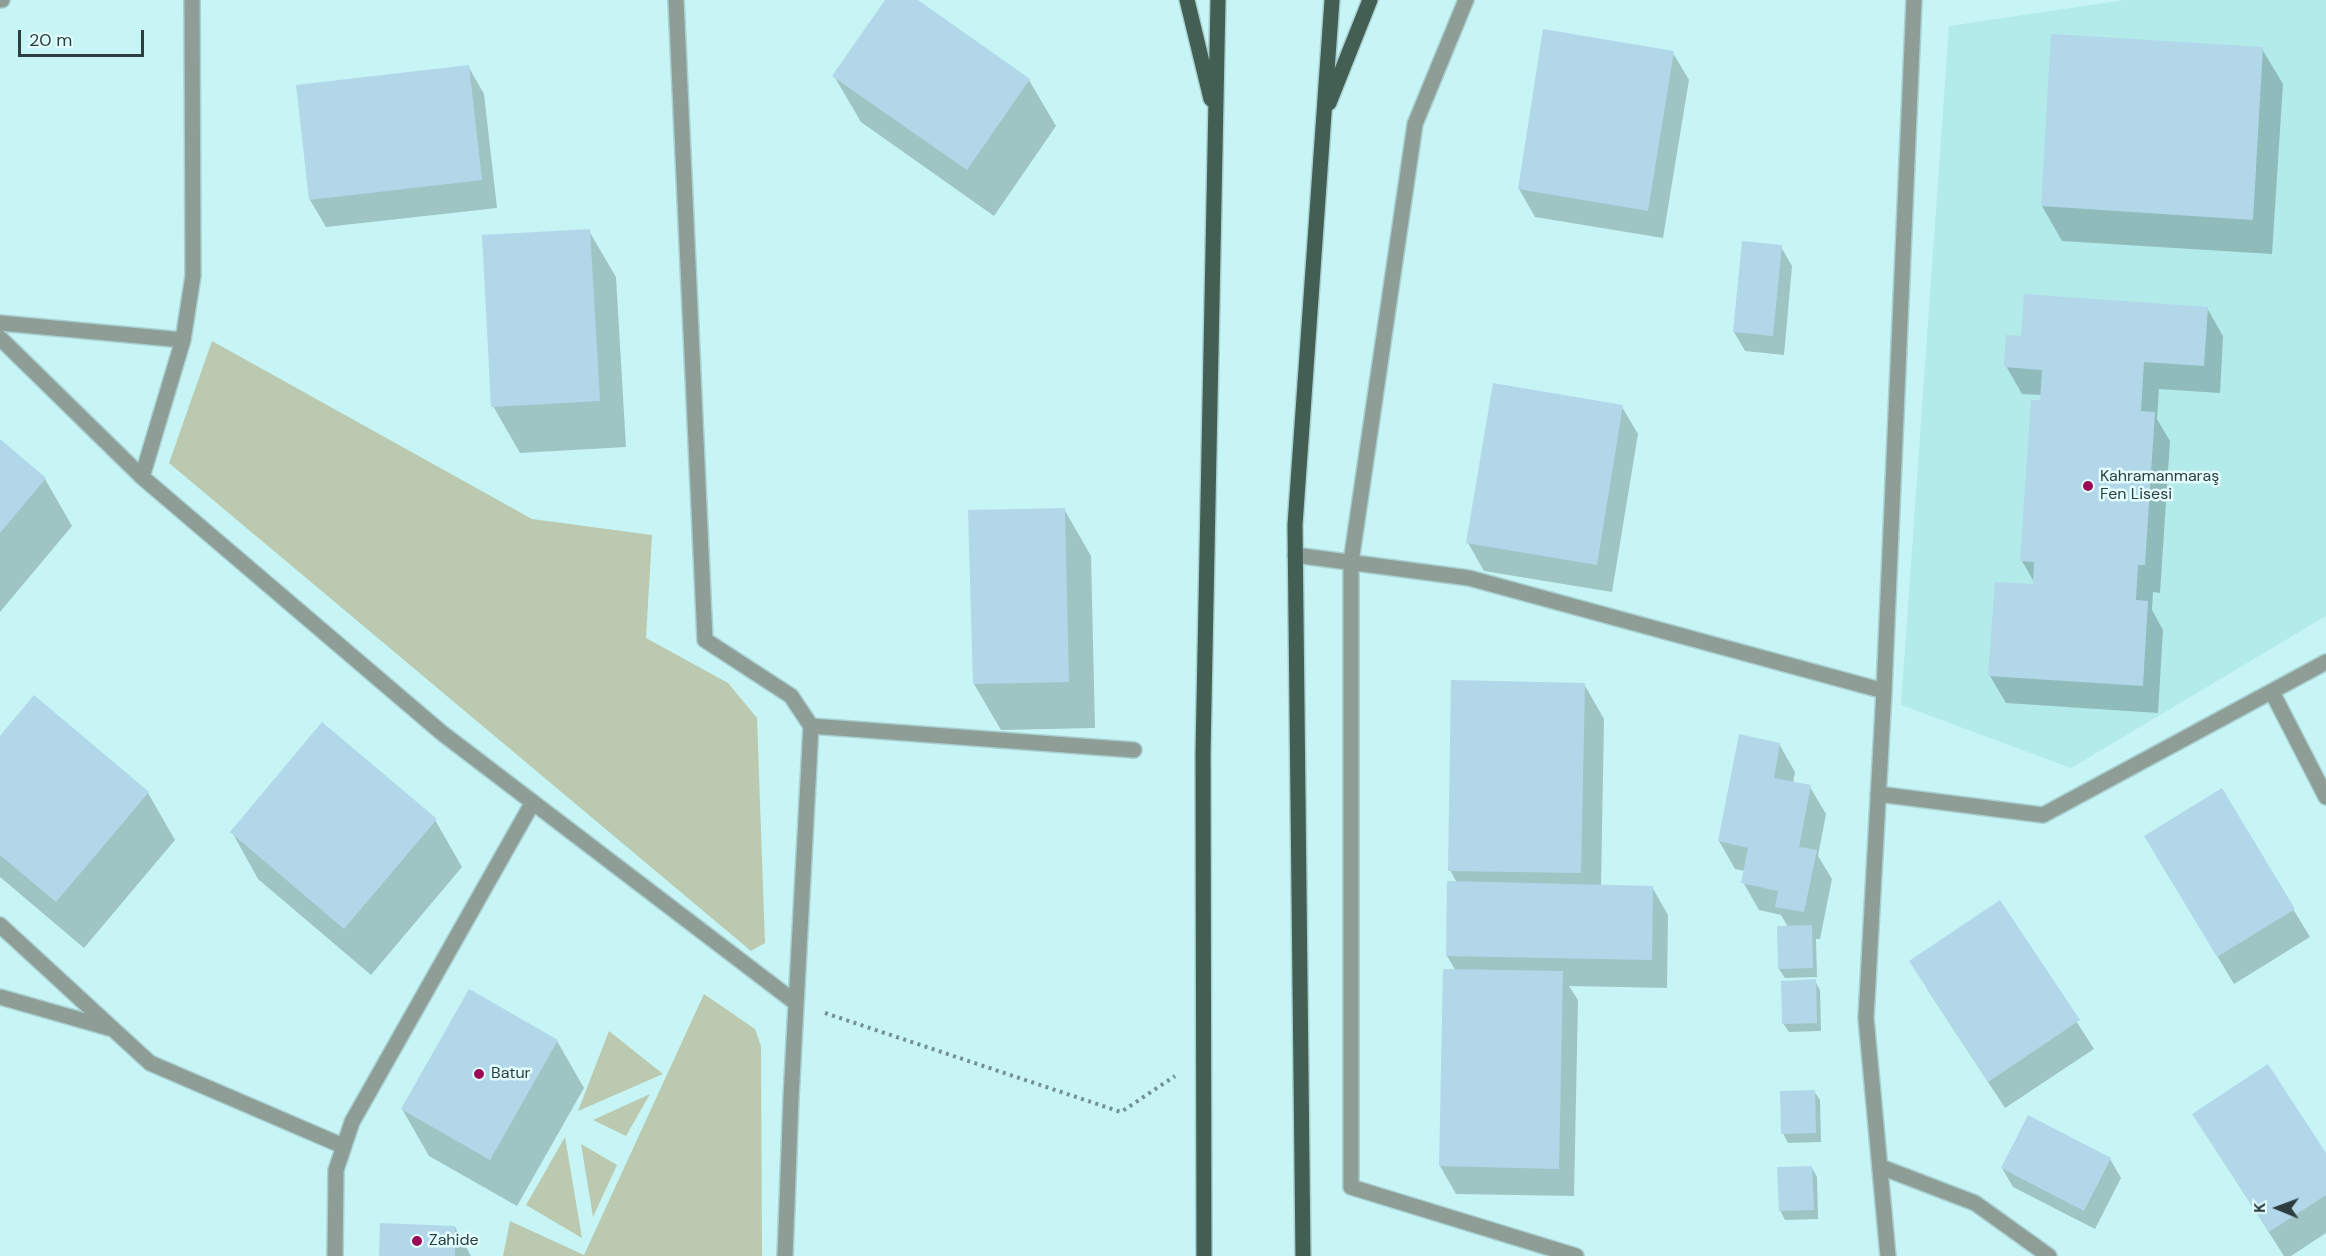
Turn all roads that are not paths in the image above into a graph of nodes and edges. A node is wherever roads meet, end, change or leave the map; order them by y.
1 (192, 0) edge
2 (676, 0) edge
3 (1188, 0) edge
4 (1218, 0) edge
5 (1332, 0) edge
6 (1370, 0) edge
7 (1466, 0) edge
8 (1914, 0) edge
9 (1323, 117) junction
10 (1216, 122) junction
11 (0, 323) edge
12 (0, 338) edge
13 (183, 340) junction
14 (142, 477) junction
15 (1295, 555) junction
16 (1351, 562) junction
17 (2326, 662) edge
18 (1884, 691) junction
19 (2272, 692) junction
20 (811, 726) junction
21 (1134, 750) dead end
22 (1878, 794) junction
23 (2326, 797) edge
24 (533, 802) junction
25 (0, 925) edge
26 (0, 997) edge
27 (796, 1003) junction
28 (114, 1030) junction
29 (343, 1146) junction
30 (1881, 1167) junction
31 (335, 1256) edge
32 (785, 1256) edge
33 (1204, 1256) edge
34 (1303, 1256) edge
35 (1576, 1256) edge
36 (1888, 1256) edge
37 (2049, 1256) edge

1 - 13 street
2 - 20 street
3 - 10 main road
4 - 10 main road
5 - 9 main road
6 - 9 main road
7 - 16 street
8 - 18 street
9 - 15 main road
10 - 33 main road
11 - 13 street
12 - 14 street
13 - 14 street
14 - 24 street
15 - 16 street
15 - 34 main road
16 - 18 street
16 - 35 street
17 - 19 street
18 - 22 street
19 - 22 street
19 - 23 street
20 - 21 street
20 - 27 street
22 - 30 street
24 - 27 street
24 - 29 street
25 - 28 street
26 - 28 street
27 - 32 street
28 - 29 street
29 - 31 street
30 - 36 street
30 - 37 street

